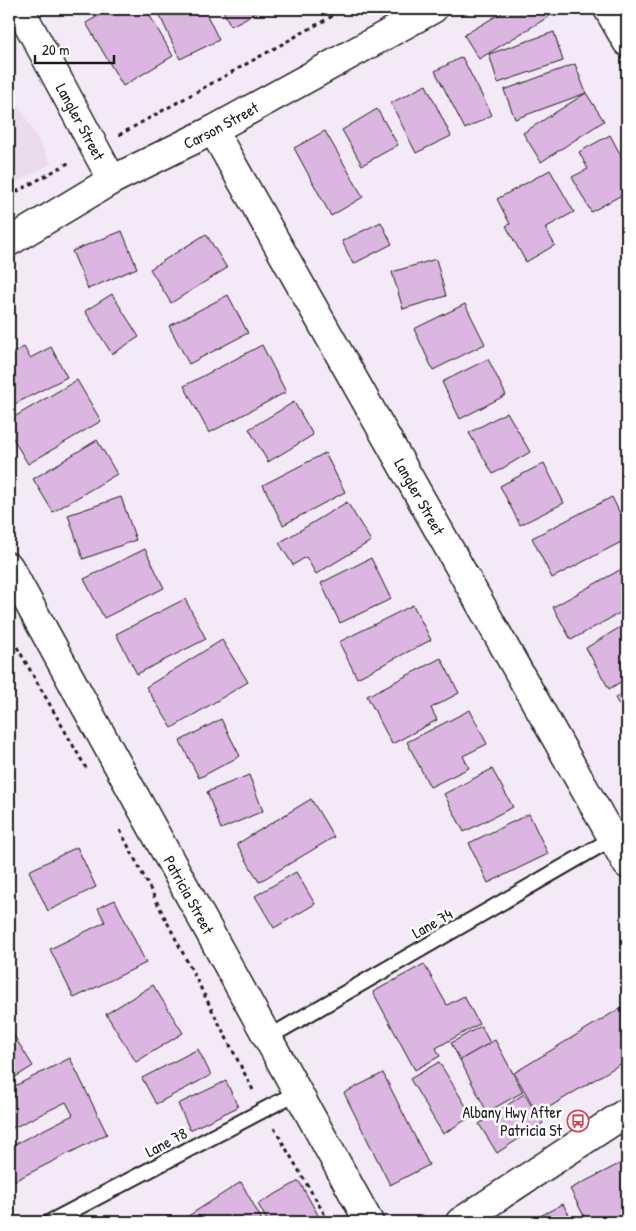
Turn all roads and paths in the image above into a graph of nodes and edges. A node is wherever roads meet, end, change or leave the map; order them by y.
1 (20, 9) edge
2 (346, 9) edge
3 (433, 9) edge
4 (608, 9) edge
5 (627, 42) edge
6 (213, 130) junction
7 (95, 148) junction
8 (112, 180) junction
9 (9, 196) edge
10 (9, 242) edge
11 (9, 567) edge
12 (9, 633) edge
13 (90, 775) dead end
14 (118, 826) dead end
15 (620, 834) edge
16 (627, 864) edge
17 (269, 1038) junction
18 (298, 1092) junction
19 (264, 1110) junction
20 (627, 1112) edge
21 (9, 1206) edge
22 (18, 1222) edge
23 (50, 1222) edge
24 (329, 1222) edge
25 (369, 1222) edge
26 (460, 1222) edge

1 - 7 street, Langler Street
2 - 7 path
3 - 6 street, Carson Street
4 - 5 street
6 - 8 street, Carson Street
6 - 15 street, Langler Street
7 - 8 street, Langler Street
7 - 9 path
8 - 10 street, Carson Street
11 - 17 street, Patricia Street
12 - 13 path
14 - 19 path
15 - 16 street, Langler Street
15 - 17 lane, Lane 74
17 - 18 street, Patricia Street
18 - 19 lane, Lane 78
18 - 25 street, Patricia Street
19 - 23 lane, Lane 78
19 - 24 path
20 - 26 street
21 - 22 path

